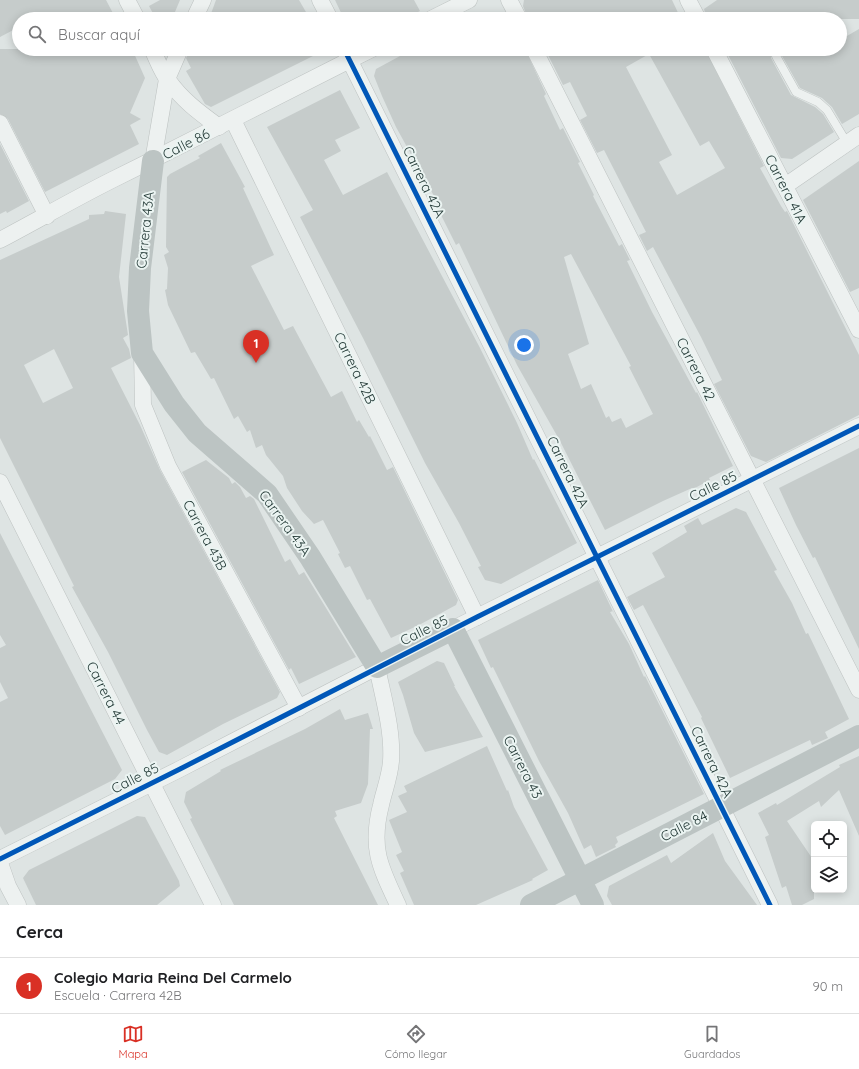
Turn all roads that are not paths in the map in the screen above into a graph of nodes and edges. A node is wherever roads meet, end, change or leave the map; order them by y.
1 (127, 0) edge
2 (203, 0) edge
3 (320, 0) edge
4 (469, 0) edge
5 (509, 0) edge
6 (688, 0) edge
7 (133, 12) edge
8 (197, 12) edge
9 (326, 12) edge
10 (445, 12) edge
11 (515, 12) edge
12 (694, 12) edge
13 (156, 56) edge
14 (177, 56) edge
15 (344, 56) edge
16 (348, 56) edge
17 (538, 56) edge
18 (718, 56) edge
19 (776, 56) edge
20 (167, 79) junction
21 (233, 120) junction
22 (0, 123) edge
23 (219, 127) junction
24 (853, 139) edge
25 (153, 162) junction
26 (785, 186) junction
27 (47, 216) junction
28 (0, 240) edge
29 (859, 330) edge
30 (142, 353) junction
31 (859, 426) edge
32 (752, 480) junction
33 (0, 482) edge
34 (597, 557) junction
35 (477, 616) junction
36 (453, 629) junction
37 (377, 667) junction
38 (859, 690) edge
39 (299, 708) junction
40 (859, 736) edge
41 (152, 783) junction
42 (722, 807) junction
43 (0, 859) edge
44 (0, 863) edge
45 (580, 880) junction
46 (18, 905) edge
47 (213, 905) edge
48 (398, 905) edge
49 (531, 905) edge
50 (593, 905) edge
51 (770, 905) edge

1 - 7 street
2 - 8 street
3 - 9 street
4 - 10 street
5 - 11 street
6 - 12 street
13 - 20 street
14 - 20 street
15 - 21 street, Calle 86
16 - 34 street, Carrera 42A
17 - 32 street, Carrera 42
18 - 26 street, Carrera 41A
19 - 24 lane
20 - 23 street
20 - 25 street
21 - 23 street, Calle 86
21 - 35 street, Carrera 42B
22 - 27 street
23 - 25 street, Calle 86
24 - 26 street
25 - 27 street, Calle 86
25 - 30 street, Carrera 43A
26 - 29 street, Carrera 41A
27 - 28 street, Calle 86
30 - 37 street, Carrera 43A
30 - 39 street, Carrera 43B
31 - 32 street, Calle 85
32 - 34 street, Calle 85
32 - 38 street, Carrera 42
33 - 41 street, Carrera 44
34 - 35 street, Calle 85
34 - 42 street, Carrera 42A
35 - 36 street, Calle 85
36 - 37 street, Calle 85
36 - 45 street, Carrera 43
37 - 39 street, Calle 85
37 - 48 street, Carrera 43A
39 - 41 street, Calle 85
40 - 42 street, Calle 84
41 - 43 street, Calle 85
41 - 47 street, Carrera 44
42 - 45 street, Calle 84
42 - 51 street, Carrera 42A
44 - 46 street
45 - 49 street, Calle 84
45 - 50 street, Carrera 43

